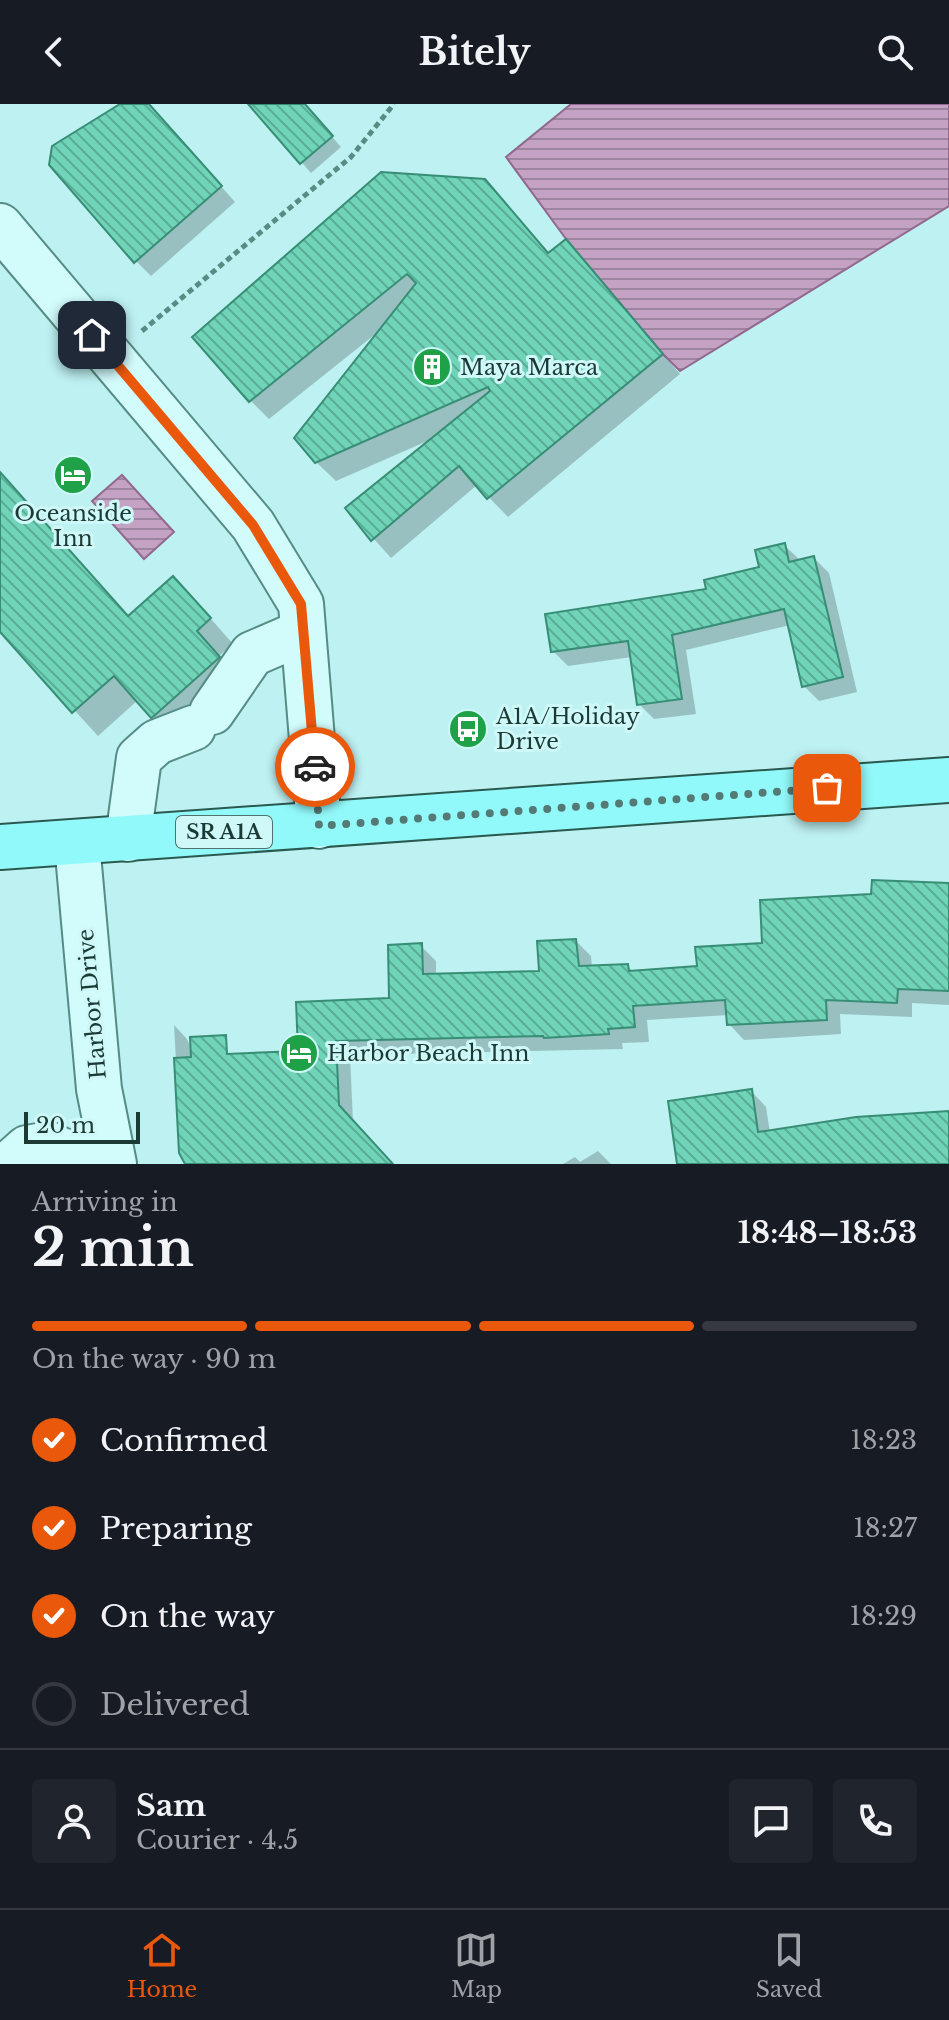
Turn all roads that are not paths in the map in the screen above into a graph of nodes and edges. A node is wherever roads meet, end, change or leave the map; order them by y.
1 (0, 226) edge
2 (303, 632) junction
3 (949, 780) edge
4 (319, 826) junction
5 (128, 839) junction
6 (77, 843) junction
7 (0, 847) edge
8 (89, 1158) edge
9 (8, 1164) edge

1 - 2 street
2 - 4 street
2 - 5 street
3 - 4 main road, SR A1A
4 - 5 main road, SR A1A
5 - 6 main road, SR A1A
6 - 7 main road, SR A1A
6 - 8 street, Harbor Drive
8 - 9 street

